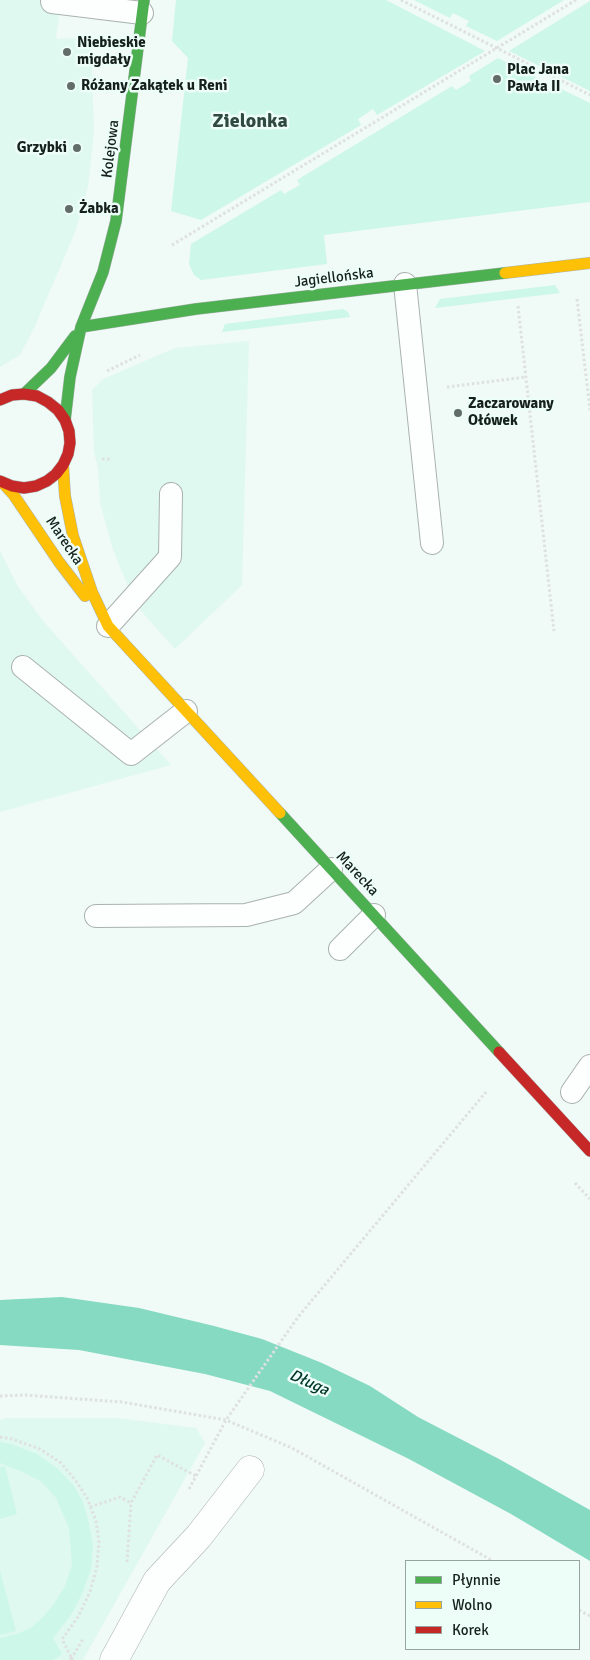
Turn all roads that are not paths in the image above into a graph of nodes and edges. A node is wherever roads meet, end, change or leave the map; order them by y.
1 (52, 0) edge
2 (143, 6) edge
3 (590, 263) edge
4 (405, 284) junction
5 (81, 327) junction
6 (24, 394) junction
7 (0, 400) edge
8 (65, 420) junction
9 (63, 465) junction
10 (1, 481) edge
11 (172, 494) dead end
12 (432, 543) dead end
13 (106, 621) junction
14 (23, 667) dead end
15 (186, 711) junction
16 (331, 869) junction
17 (96, 916) dead end
18 (374, 916) junction
19 (340, 949) dead end
20 (590, 1066) edge
21 (572, 1092) dead end
22 (590, 1151) edge
23 (250, 1470) dead end
24 (114, 1660) edge

1 - 2 lane
2 - 5 street, Kolejowa
3 - 4 street, Jagiellońska
4 - 5 street, Jagiellońska
4 - 12 lane
5 - 6 street, Kolejowa
5 - 8 street, Kolejowa
6 - 7 street
6 - 8 street
8 - 9 street
9 - 10 street
9 - 13 street, Marecka
10 - 13 street, Marecka
11 - 13 lane
13 - 15 street, Marecka
14 - 15 lane
15 - 16 street, Marecka
16 - 17 lane
16 - 18 street, Marecka
18 - 19 lane
18 - 22 street, Marecka
20 - 21 lane
23 - 24 street

